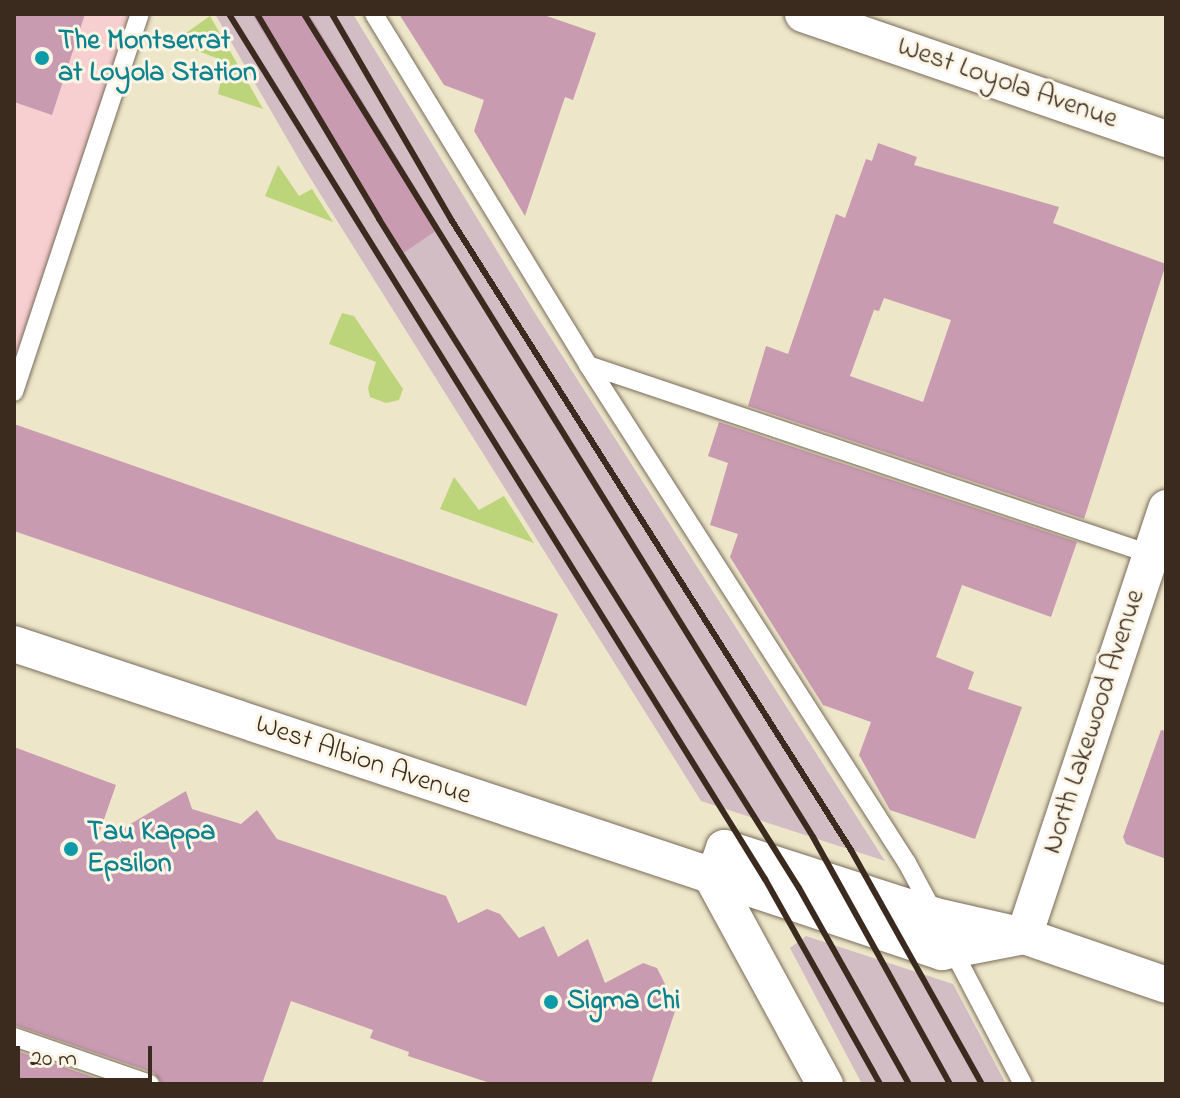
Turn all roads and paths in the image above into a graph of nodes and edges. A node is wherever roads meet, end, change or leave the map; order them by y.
1 (140, 14) edge
2 (374, 14) edge
3 (803, 14) edge
4 (1166, 139) edge
5 (588, 365) junction
6 (14, 392) edge
7 (1166, 508) edge
8 (1158, 557) edge
9 (14, 644) edge
10 (713, 879) junction
11 (936, 916) junction
12 (1024, 936) junction
13 (954, 951) junction
14 (1166, 985) edge
15 (14, 1037) edge
16 (150, 1084) edge
17 (825, 1084) edge
18 (1023, 1084) edge

1 - 6 lane
2 - 5 lane
3 - 4 street, West Loyola Avenue
5 - 8 lane
5 - 11 lane
7 - 8 street, North Lakewood Avenue
8 - 12 street, North Lakewood Avenue
9 - 10 street, West Albion Avenue
10 - 11 street
10 - 13 street, West Albion Avenue
10 - 17 street
11 - 12 street
11 - 13 lane
12 - 13 street, West Albion Avenue
12 - 14 street
13 - 18 lane
15 - 16 lane

